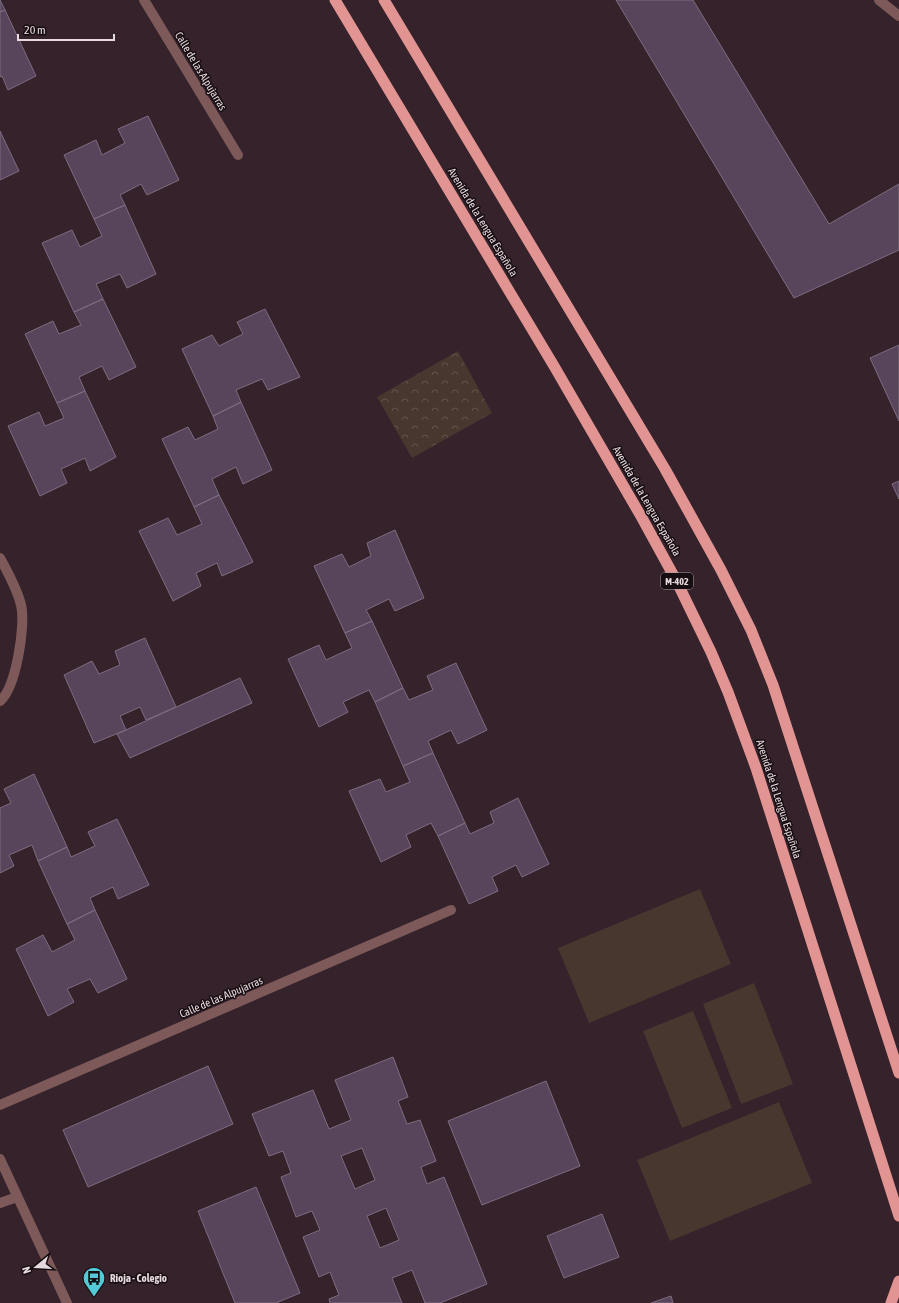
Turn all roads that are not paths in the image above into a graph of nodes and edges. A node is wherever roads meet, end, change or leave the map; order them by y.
1 (144, 0) edge
2 (336, 0) edge
3 (384, 0) edge
4 (879, 0) edge
5 (899, 16) edge
6 (238, 155) dead end
7 (0, 558) edge
8 (0, 701) edge
9 (451, 910) dead end
10 (899, 1073) edge
11 (0, 1105) edge
12 (0, 1159) edge
13 (17, 1197) junction
14 (0, 1203) edge
15 (899, 1216) edge
16 (899, 1281) edge
17 (67, 1303) edge
18 (891, 1303) edge

1 - 6 street, Calle de las Alpujarras
2 - 15 highway, Avenida de la Lengua Española / M-402
3 - 10 highway
4 - 5 street
7 - 8 street
9 - 11 street, Calle de las Alpujarras
12 - 13 street
13 - 14 street
13 - 17 street
16 - 18 highway

